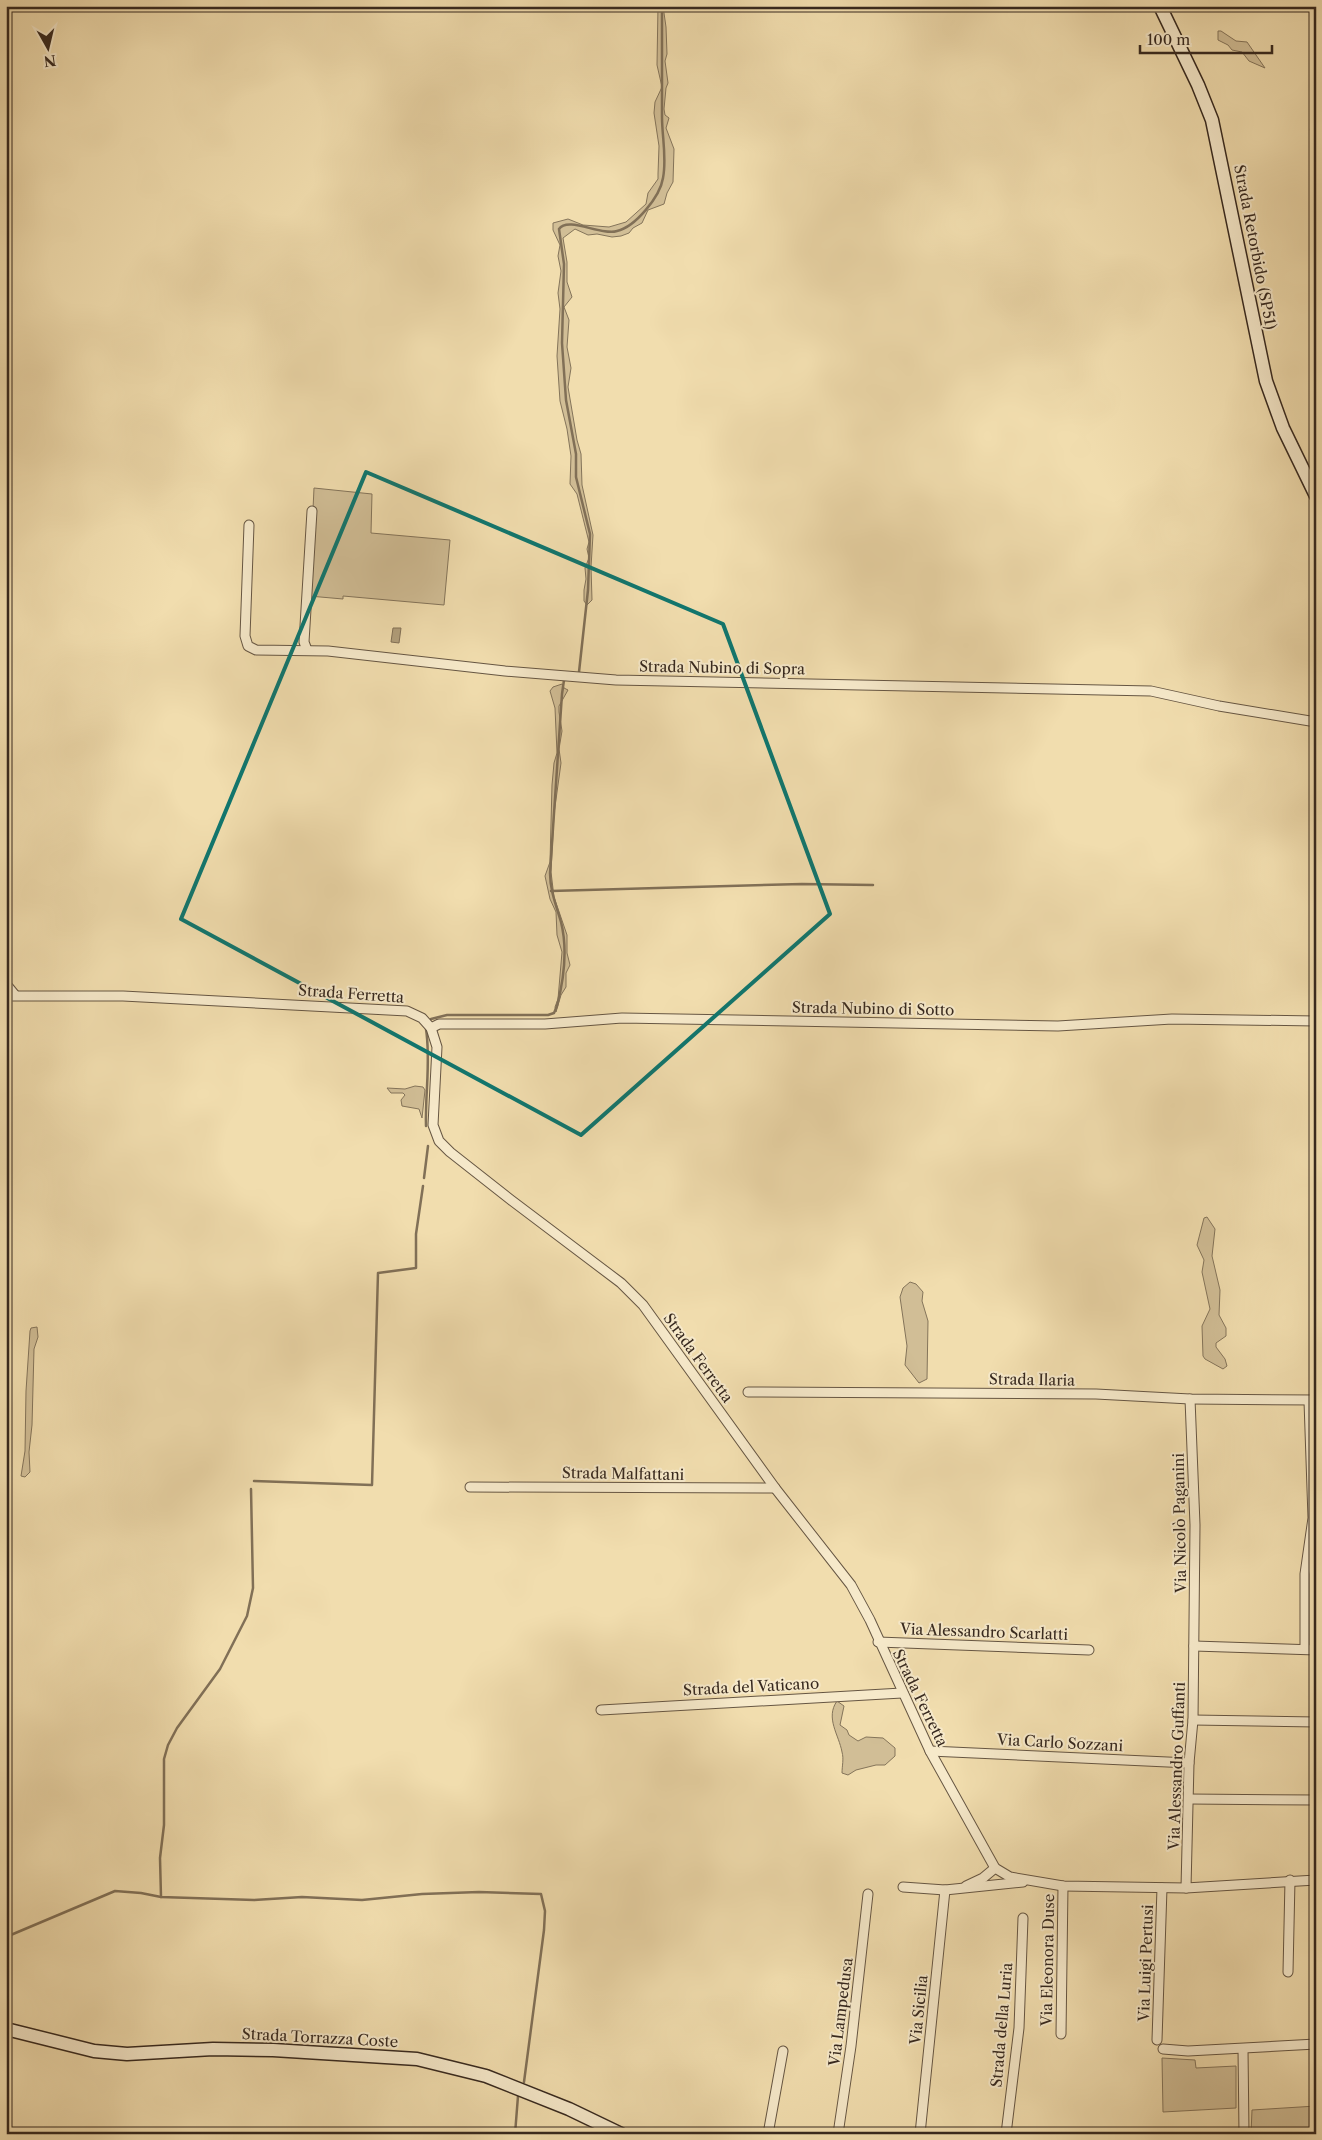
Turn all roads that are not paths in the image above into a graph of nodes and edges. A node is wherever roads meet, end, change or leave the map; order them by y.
1 (1160, 6) edge
2 (1316, 496) edge
3 (312, 511) dead end
4 (249, 525) dead end
5 (307, 650) junction
6 (1316, 722) edge
7 (6, 984) edge
8 (10, 995) edge
9 (1316, 1021) edge
10 (431, 1028) junction
11 (748, 1392) dead end
12 (1190, 1399) junction
13 (1312, 1400) edge
14 (470, 1487) dead end
15 (775, 1488) junction
16 (1314, 1511) edge
17 (878, 1642) junction
18 (1194, 1646) junction
19 (1089, 1650) dead end
20 (1305, 1650) junction
21 (1316, 1650) edge
22 (902, 1692) junction
23 (601, 1710) dead end
24 (1193, 1720) junction
25 (1316, 1722) edge
26 (930, 1750) junction
27 (1189, 1763) junction
28 (1189, 1799) junction
29 (1316, 1800) edge
30 (995, 1868) junction
31 (1290, 1880) junction
32 (1316, 1880) edge
33 (1031, 1882) junction
34 (1063, 1886) junction
35 (903, 1887) dead end
36 (964, 1888) junction
37 (1162, 1888) junction
38 (1186, 1888) junction
39 (945, 1890) junction
40 (868, 1894) dead end
41 (1023, 1918) dead end
42 (1288, 1972) dead end
43 (6, 2029) edge
44 (1061, 2034) dead end
45 (1157, 2040) dead end
46 (1316, 2044) edge
47 (1243, 2048) junction
48 (1163, 2049) dead end
49 (783, 2051) dead end
50 (621, 2134) edge
51 (768, 2134) edge
52 (838, 2134) edge
53 (920, 2134) edge
54 (1006, 2134) edge
55 (1244, 2134) edge

1 - 2 street, Strada Retorbido (SP51)
3 - 5 street
4 - 5 street, Strada Nubino di Sopra
5 - 6 street, Strada Nubino di Sopra
7 - 8 street, Strada Ferretta
8 - 10 street, Strada Ferretta
9 - 10 street, Strada Nubino di Sotto
10 - 15 street, Strada Ferretta
11 - 12 street, Strada Ilaria
12 - 13 street, Strada Ilaria
12 - 18 street, Via Nicolò Paganini
13 - 16 street
14 - 15 street, Strada Malfattani
15 - 17 street, Strada Ferretta
16 - 20 street
17 - 19 street, Via Alessandro Scarlatti
17 - 22 street, Strada Ferretta
18 - 20 street
18 - 24 street, Via Alessandro Guffanti
20 - 21 street
22 - 23 street, Strada del Vaticano
22 - 26 street, Strada Ferretta
24 - 25 street
24 - 27 street, Via Alessandro Guffanti
26 - 27 street, Via Carlo Sozzani
26 - 30 street, Strada Ferretta
27 - 28 street, Via Alessandro Guffanti
28 - 29 street
28 - 38 street, Via Alessandro Guffanti
30 - 33 street
30 - 36 street
31 - 32 street
31 - 38 street
31 - 42 street
33 - 34 street
33 - 36 street
34 - 37 street
34 - 44 street, Via Eleonora Duse
35 - 39 street
36 - 39 street
37 - 38 street
37 - 45 street, Via Luigi Pertusi
39 - 53 street, Via Sicilia
40 - 52 street, Via Lampedusa
41 - 54 street, Strada della Luria
43 - 50 street, Strada Torrazza Coste
46 - 47 street
47 - 48 street
47 - 55 street
49 - 51 street

